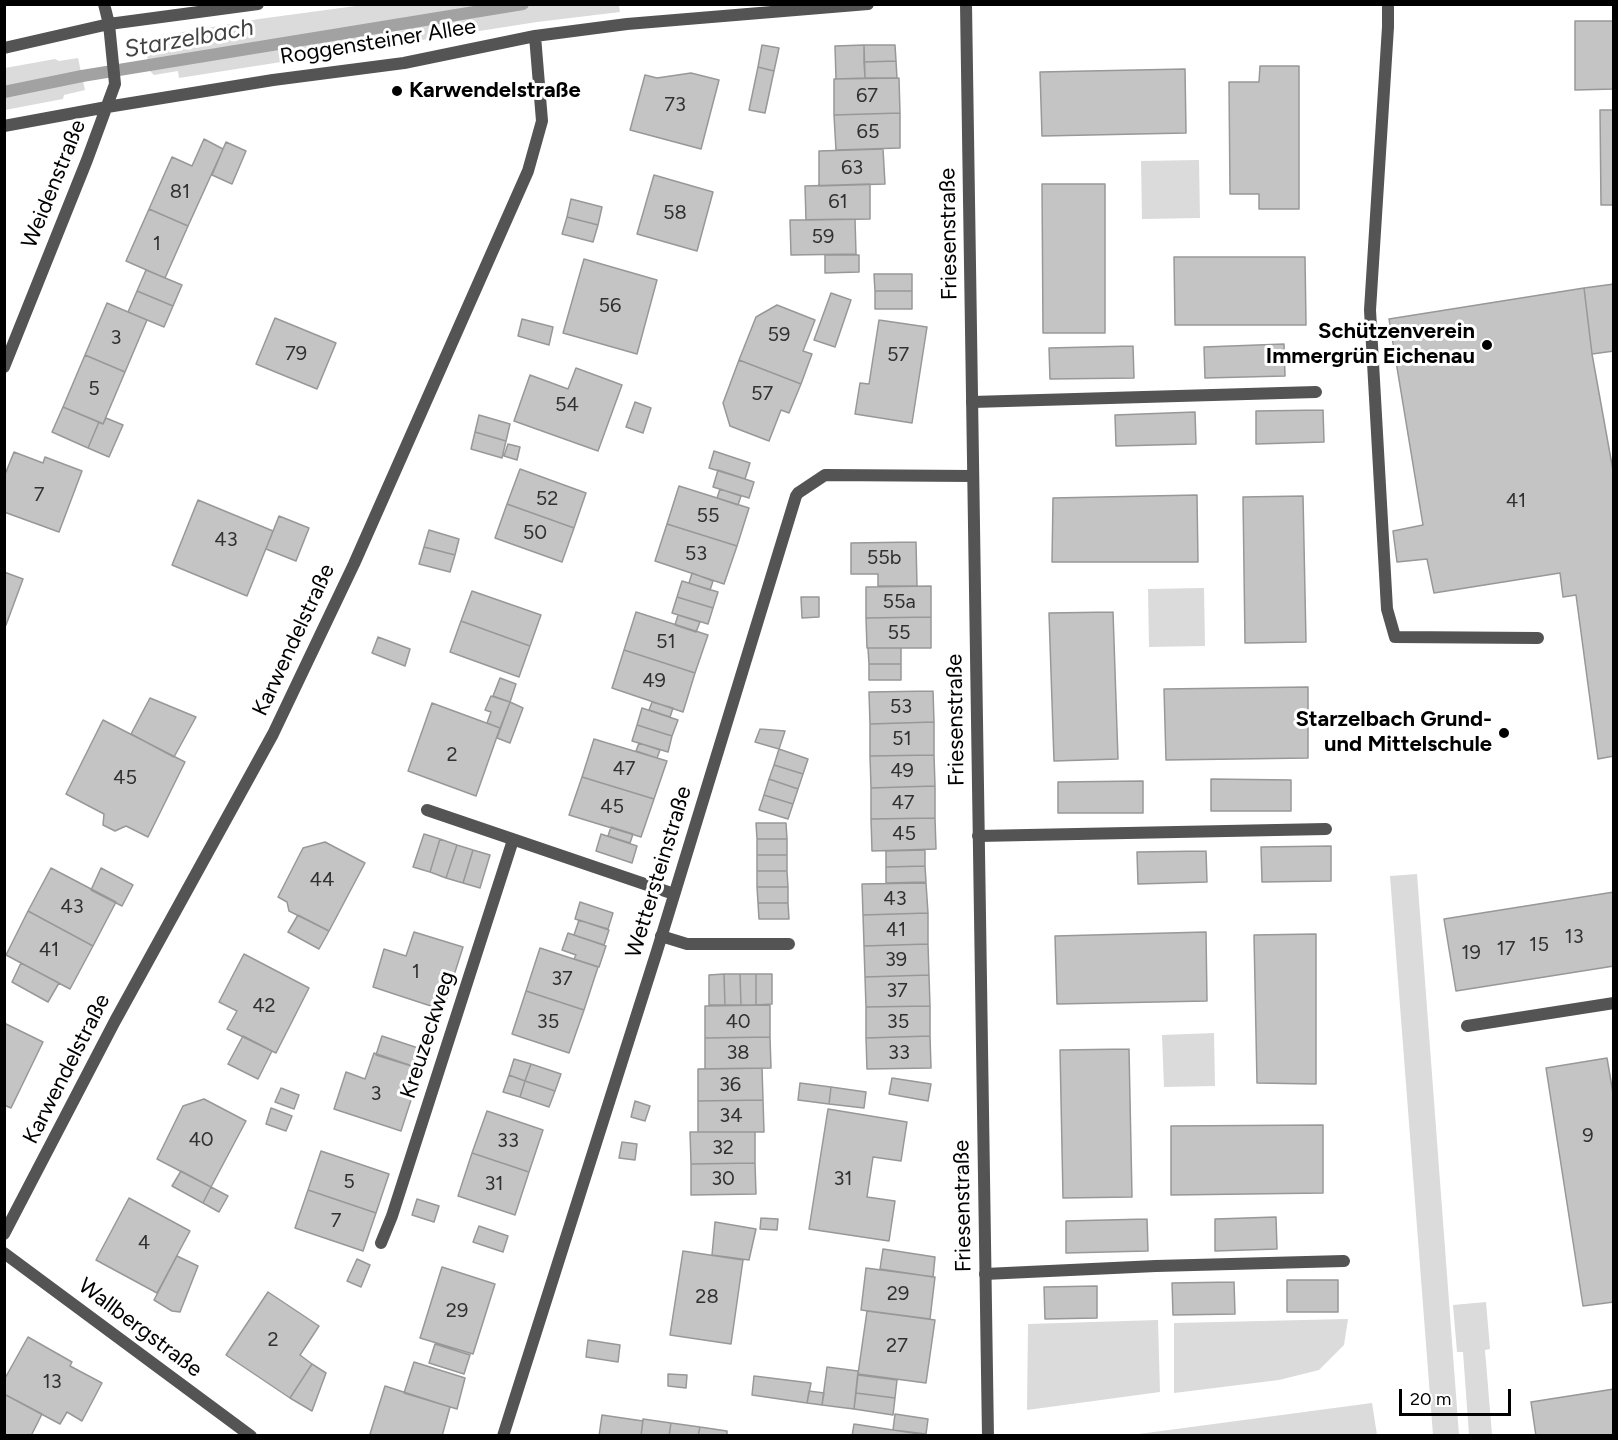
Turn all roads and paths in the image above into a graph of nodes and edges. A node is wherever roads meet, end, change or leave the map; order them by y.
1 (104, 4) edge
2 (258, 4) edge
3 (868, 4) edge
4 (966, 4) edge
5 (1388, 4) edge
6 (109, 24) junction
7 (535, 36) junction
8 (4, 48) edge
9 (107, 107) junction
10 (4, 126) edge
11 (4, 367) edge
12 (1316, 392) dead end
13 (972, 402) junction
14 (973, 476) junction
15 (1538, 638) dead end
16 (427, 810) dead end
17 (1326, 829) dead end
18 (978, 836) junction
19 (513, 840) junction
20 (674, 894) junction
21 (662, 936) junction
22 (789, 944) dead end
23 (1614, 1003) edge
24 (1467, 1026) dead end
25 (4, 1234) edge
26 (381, 1243) dead end
27 (4, 1253) edge
28 (1344, 1261) dead end
29 (985, 1274) junction
30 (251, 1436) edge
31 (503, 1436) edge
32 (988, 1436) edge

1 - 6 street
2 - 6 street
3 - 7 street, Roggensteiner Allee
4 - 13 street, Friesenstraße
5 - 15 street
6 - 8 street
6 - 9 street, Weidenstraße
7 - 9 street, Roggensteiner Allee
7 - 25 street, Karwendelstraße
9 - 10 street, Roggensteiner Allee
9 - 11 street, Weidenstraße
12 - 13 street
13 - 14 street, Friesenstraße
14 - 18 street, Friesenstraße
14 - 20 street, Wettersteinstraße
16 - 19 street
17 - 18 street
18 - 29 street, Friesenstraße
19 - 20 street
19 - 26 street, Kreuzeckweg
20 - 21 street, Wettersteinstraße
21 - 22 street
21 - 31 street, Wettersteinstraße
23 - 24 street
27 - 30 street, Wallbergstraße
28 - 29 street
29 - 32 street, Friesenstraße

